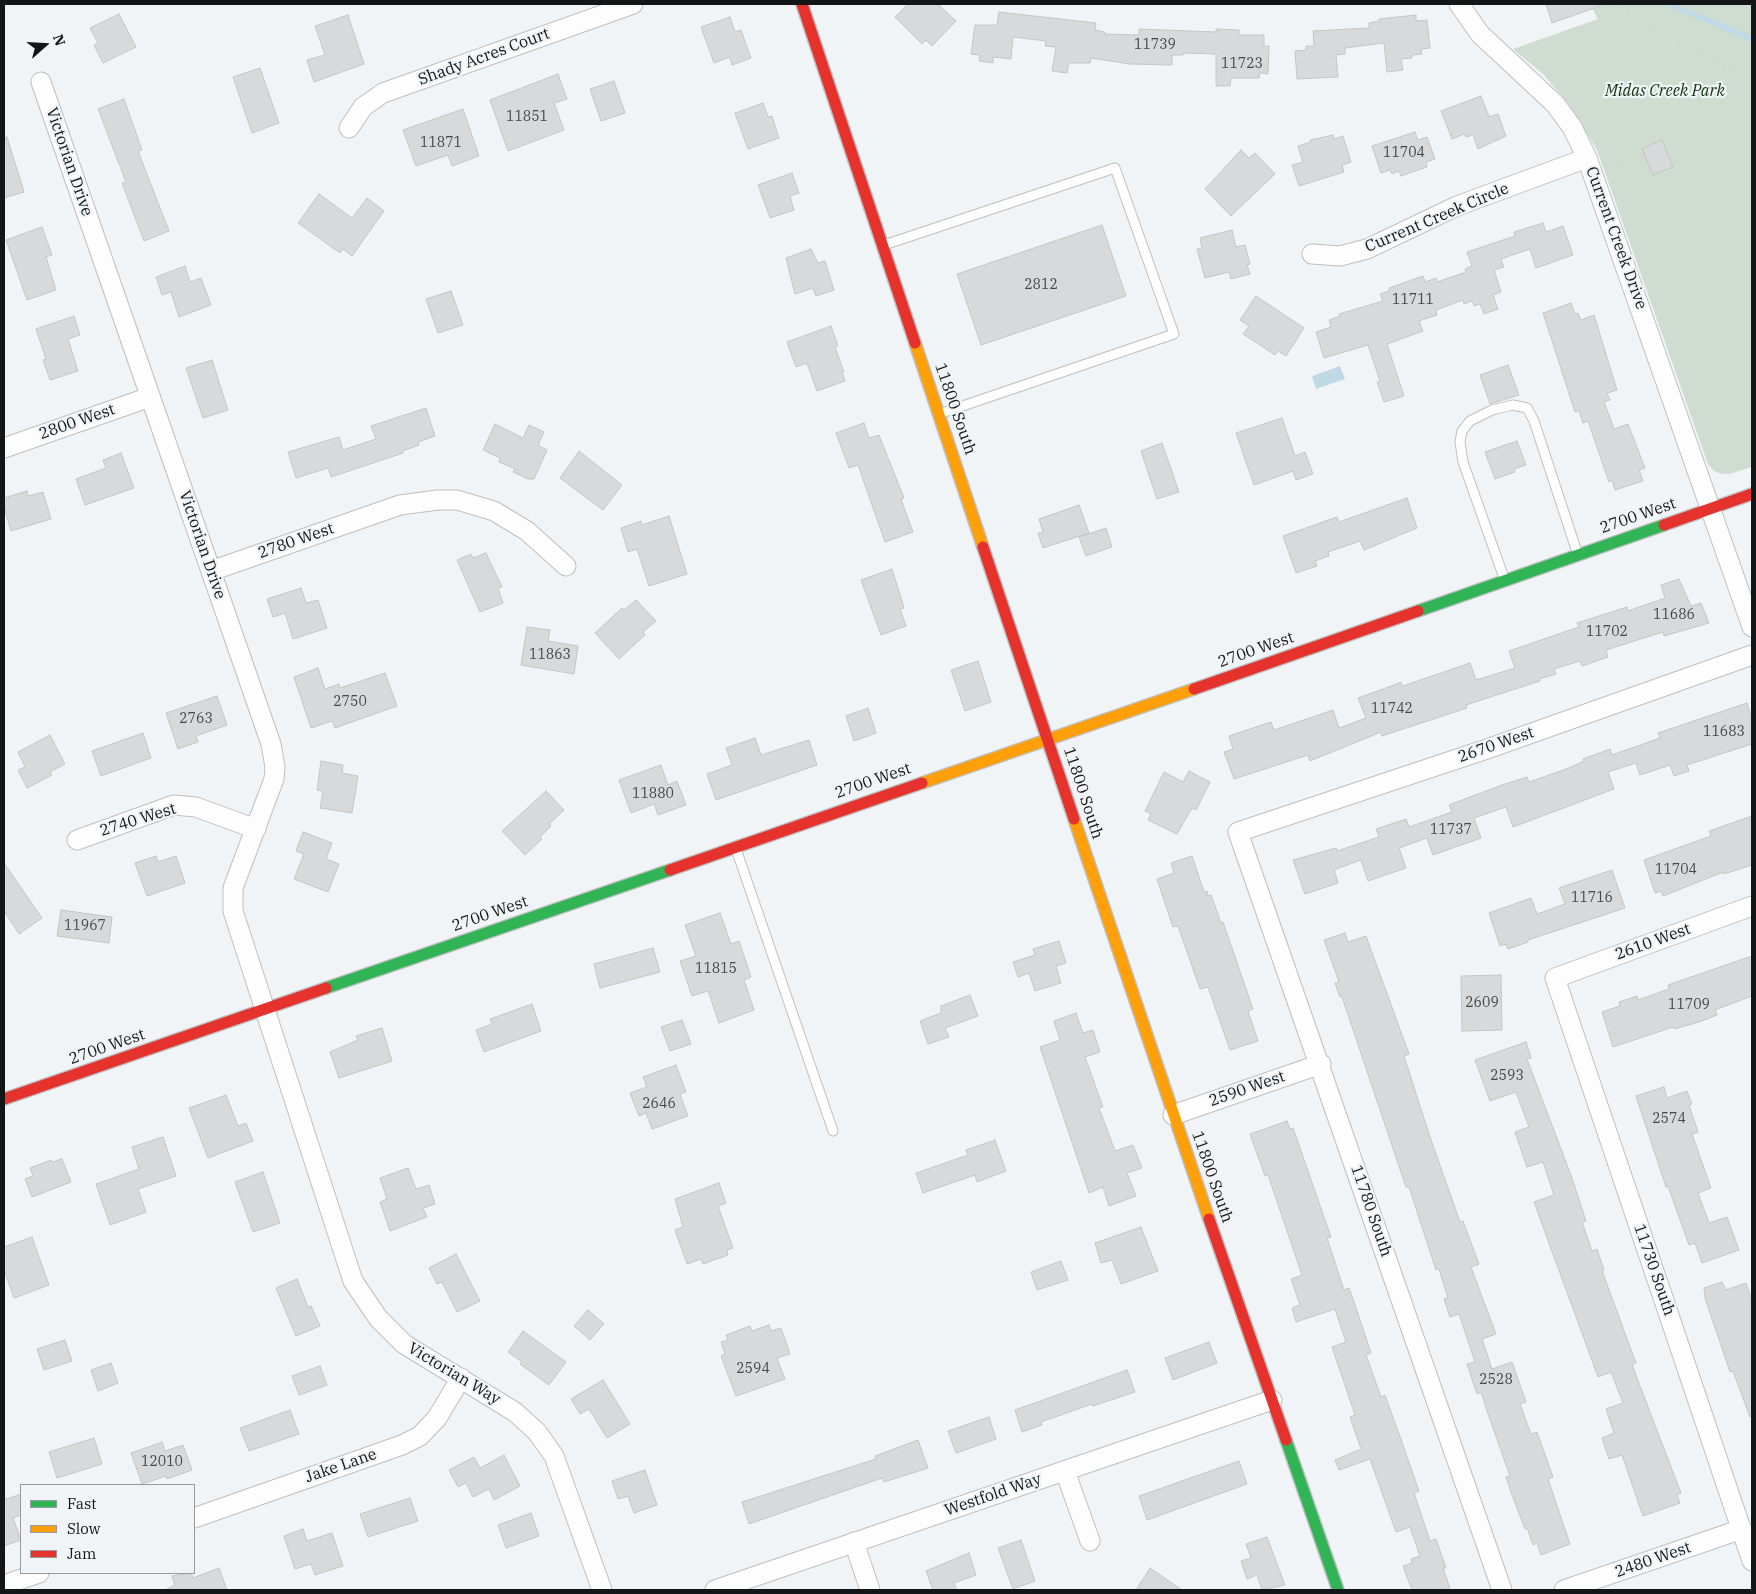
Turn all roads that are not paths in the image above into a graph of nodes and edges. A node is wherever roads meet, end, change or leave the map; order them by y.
1 (633, 4) edge
2 (802, 4) edge
3 (1459, 4) edge
4 (41, 82) dead end
5 (349, 128) dead end
6 (1587, 158) junction
7 (883, 245) junction
8 (1312, 254) dead end
9 (150, 397) junction
10 (939, 413) junction
11 (4, 448) edge
12 (1752, 494) edge
13 (1710, 509) junction
14 (1578, 554) junction
15 (566, 566) dead end
16 (211, 571) junction
17 (1505, 580) junction
18 (1752, 627) edge
19 (1752, 655) edge
20 (1048, 740) junction
21 (256, 829) junction
22 (1238, 832) joint
23 (77, 840) dead end
24 (735, 846) junction
25 (1752, 906) edge
26 (1555, 978) joint
27 (266, 1010) junction
28 (1321, 1064) junction
29 (4, 1099) edge
30 (1173, 1115) junction
31 (833, 1131) dead end
32 (461, 1378) junction
33 (1272, 1400) junction
34 (1065, 1471) junction
35 (195, 1518) edge
36 (1742, 1529) junction
37 (1090, 1541) dead end
38 (854, 1542) junction
39 (1752, 1561) edge
40 (36, 1574) edge
41 (4, 1585) edge
42 (602, 1590) edge
43 (714, 1590) edge
44 (870, 1590) edge
45 (1338, 1590) edge
46 (1502, 1590) edge
47 (1564, 1590) edge

1 - 5 street, Shady Acres Court
2 - 7 main road, 11800 South
3 - 6 street, Current Creek Drive
4 - 9 street, Victorian Drive
6 - 8 street, Current Creek Circle
6 - 13 street, Current Creek Drive
7 - 10 main road, 11800 South
7 - 10 lane
9 - 11 street, 2800 West
9 - 16 street, Victorian Drive
10 - 20 main road, 11800 South
12 - 13 main road, 2700 West
13 - 14 main road, 2700 West
13 - 18 street, Current Creek Drive
14 - 17 main road, 2700 West
14 - 17 lane
15 - 16 street, 2780 West
16 - 21 street, Victorian Drive
17 - 20 main road, 2700 West
19 - 22 street, 2670 West
20 - 24 main road, 2700 West
20 - 30 main road, 11800 South
21 - 23 street, 2740 West
21 - 27 street, Victorian Drive
22 - 28 street, 11780 South
24 - 27 main road, 2700 West
24 - 31 lane
25 - 26 street, 2610 West
26 - 36 street, 11730 South
27 - 29 main road, 2700 West
27 - 32 street, Victorian Way
28 - 30 street, 2590 West
28 - 46 street, 11780 South
30 - 33 main road, 11800 South
32 - 35 street, Jake Lane
32 - 42 street, Victorian Way
33 - 34 street, Westfold Way
33 - 45 main road, 11800 South
34 - 37 street
34 - 38 street, Westfold Way
36 - 39 street, 11730 South
36 - 47 street, 2480 West
38 - 43 street, Westfold Way
38 - 44 street
40 - 41 street

